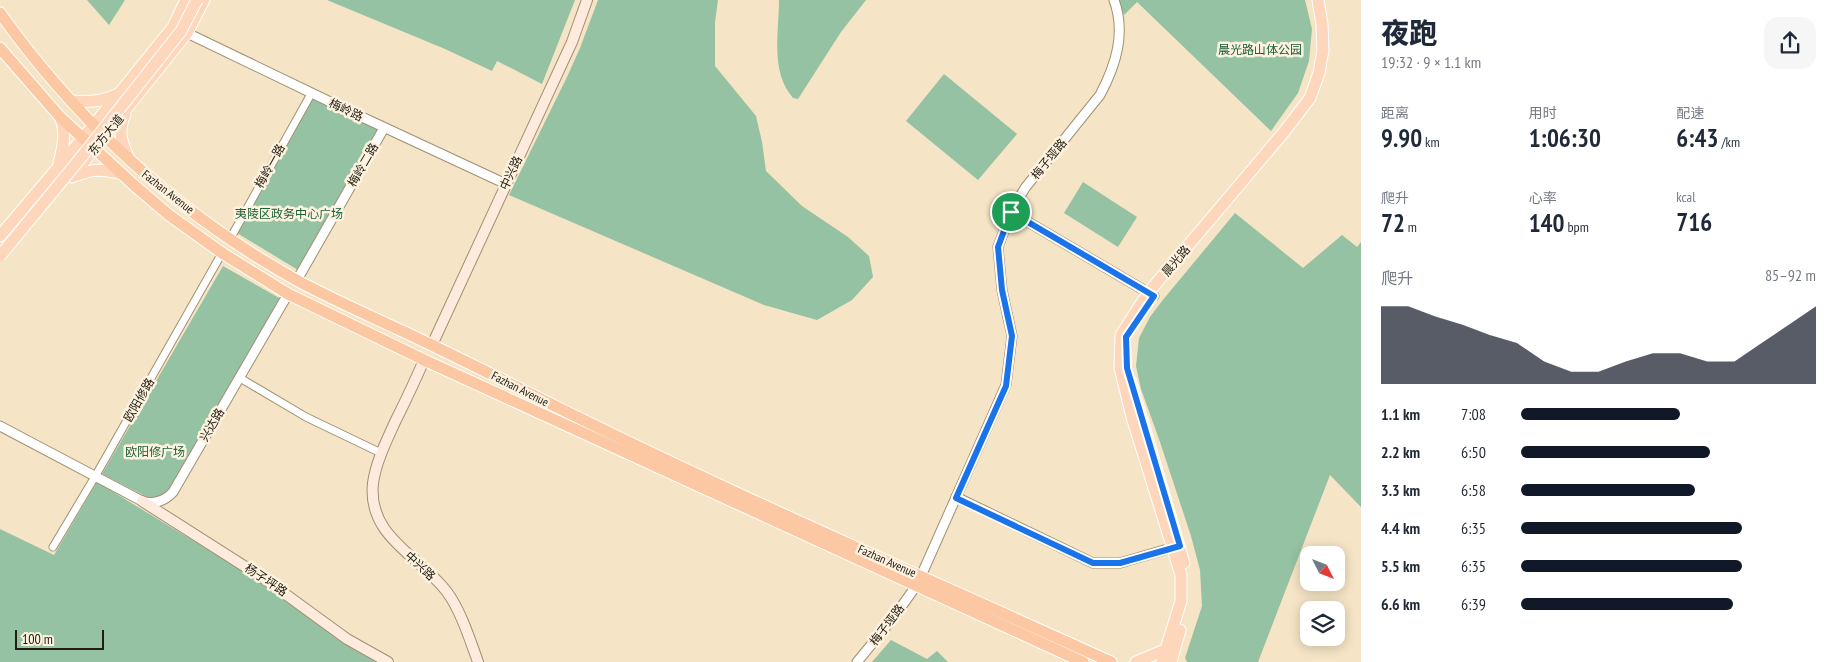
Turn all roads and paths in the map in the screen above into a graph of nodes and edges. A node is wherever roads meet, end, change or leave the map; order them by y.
1 (186, 0) edge
2 (191, 0) edge
3 (197, 0) edge
4 (204, 0) edge
5 (587, 0) edge
6 (1114, 0) edge
7 (1318, 0) edge
8 (1322, 0) edge
9 (0, 13) edge
10 (187, 33) junction
11 (0, 48) edge
12 (120, 93) junction
13 (311, 94) junction
14 (71, 101) junction
15 (128, 107) junction
16 (60, 117) junction
17 (93, 126) junction
18 (384, 128) junction
19 (105, 137) junction
20 (82, 138) junction
21 (95, 150) junction
22 (130, 163) junction
23 (58, 168) junction
24 (122, 174) junction
25 (72, 177) junction
26 (506, 184) junction
27 (1011, 212) junction
28 (0, 236) edge
29 (230, 239) junction
30 (0, 248) edge
31 (222, 253) junction
32 (0, 256) edge
33 (0, 264) edge
34 (297, 280) junction
35 (288, 294) junction
36 (1151, 294) junction
37 (432, 345) junction
38 (424, 360) junction
39 (240, 378) junction
40 (0, 426) edge
41 (381, 453) junction
42 (96, 476) junction
43 (956, 498) junction
44 (142, 501) junction
45 (154, 502) junction
46 (53, 547) dead end
47 (1176, 547) junction
48 (918, 581) junction
49 (1171, 648) junction
50 (476, 660) edge
51 (388, 662) edge
52 (399, 662) edge
53 (857, 662) edge
54 (1082, 662) edge
55 (1111, 662) edge
56 (1136, 662) edge
57 (1162, 662) edge
58 (1171, 662) edge
59 (1176, 662) edge

1 - 12 main road, 东方大道
2 - 30 main road
3 - 32 main road, bridge
4 - 10 main road, 东方大道
5 - 26 main road, 中兴路
6 - 27 street, 梅子垭路
7 - 36 main road, 晨光路
8 - 36 main road, 晨光路
9 - 14 highway, Fazhan Avenue
10 - 13 street, 梅岭路
10 - 15 main road, 东方大道
11 - 16 highway, Fazhan Avenue
12 - 14 main road
12 - 17 main road, 东方大道
13 - 18 street, 梅岭路
13 - 29 street, 梅岭一路
14 - 17 highway, Fazhan Avenue
15 - 19 main road, 东方大道
15 - 22 main road
16 - 20 highway, Fazhan Avenue
16 - 23 main road
17 - 19 highway, Fazhan Avenue
17 - 20 main road, 东方大道
18 - 26 street, 梅岭路
18 - 34 street, 梅岭二路
19 - 21 main road, 东方大道
19 - 22 highway, Fazhan Avenue
20 - 21 highway, Fazhan Avenue
20 - 23 main road, 东方大道
21 - 24 highway, Fazhan Avenue
21 - 25 main road, 东方大道
22 - 29 highway, Fazhan Avenue
23 - 28 main road, 东方大道
24 - 25 main road
24 - 31 highway, Fazhan Avenue
25 - 33 main road, 东方大道
26 - 37 main road, 中兴路
27 - 36 street
27 - 43 street, 梅子垭路
29 - 34 highway, Fazhan Avenue
31 - 35 highway, Fazhan Avenue
31 - 42 street, 欧阳修路
34 - 37 highway, Fazhan Avenue
35 - 38 highway, Fazhan Avenue
35 - 39 street, 兴达路
36 - 47 main road, 晨光路
37 - 48 highway, Fazhan Avenue
38 - 41 main road, 中兴路
38 - 48 highway, Fazhan Avenue
39 - 41 street
39 - 45 street, 兴达路
40 - 42 street
41 - 50 main road, 中兴路
42 - 44 street
42 - 46 street, 欧阳修路
43 - 47 street
43 - 48 street, 梅子垭路
44 - 45 street
44 - 51 main road, 杨子坪路
45 - 52 main road, 杨子坪路
47 - 49 main road, 晨光路
48 - 53 street, 梅子垭路
48 - 54 highway, Fazhan Avenue
48 - 55 highway, Fazhan Avenue
49 - 56 main road
49 - 57 main road, 晨光路
49 - 58 main road, 晨光路
49 - 59 main road

